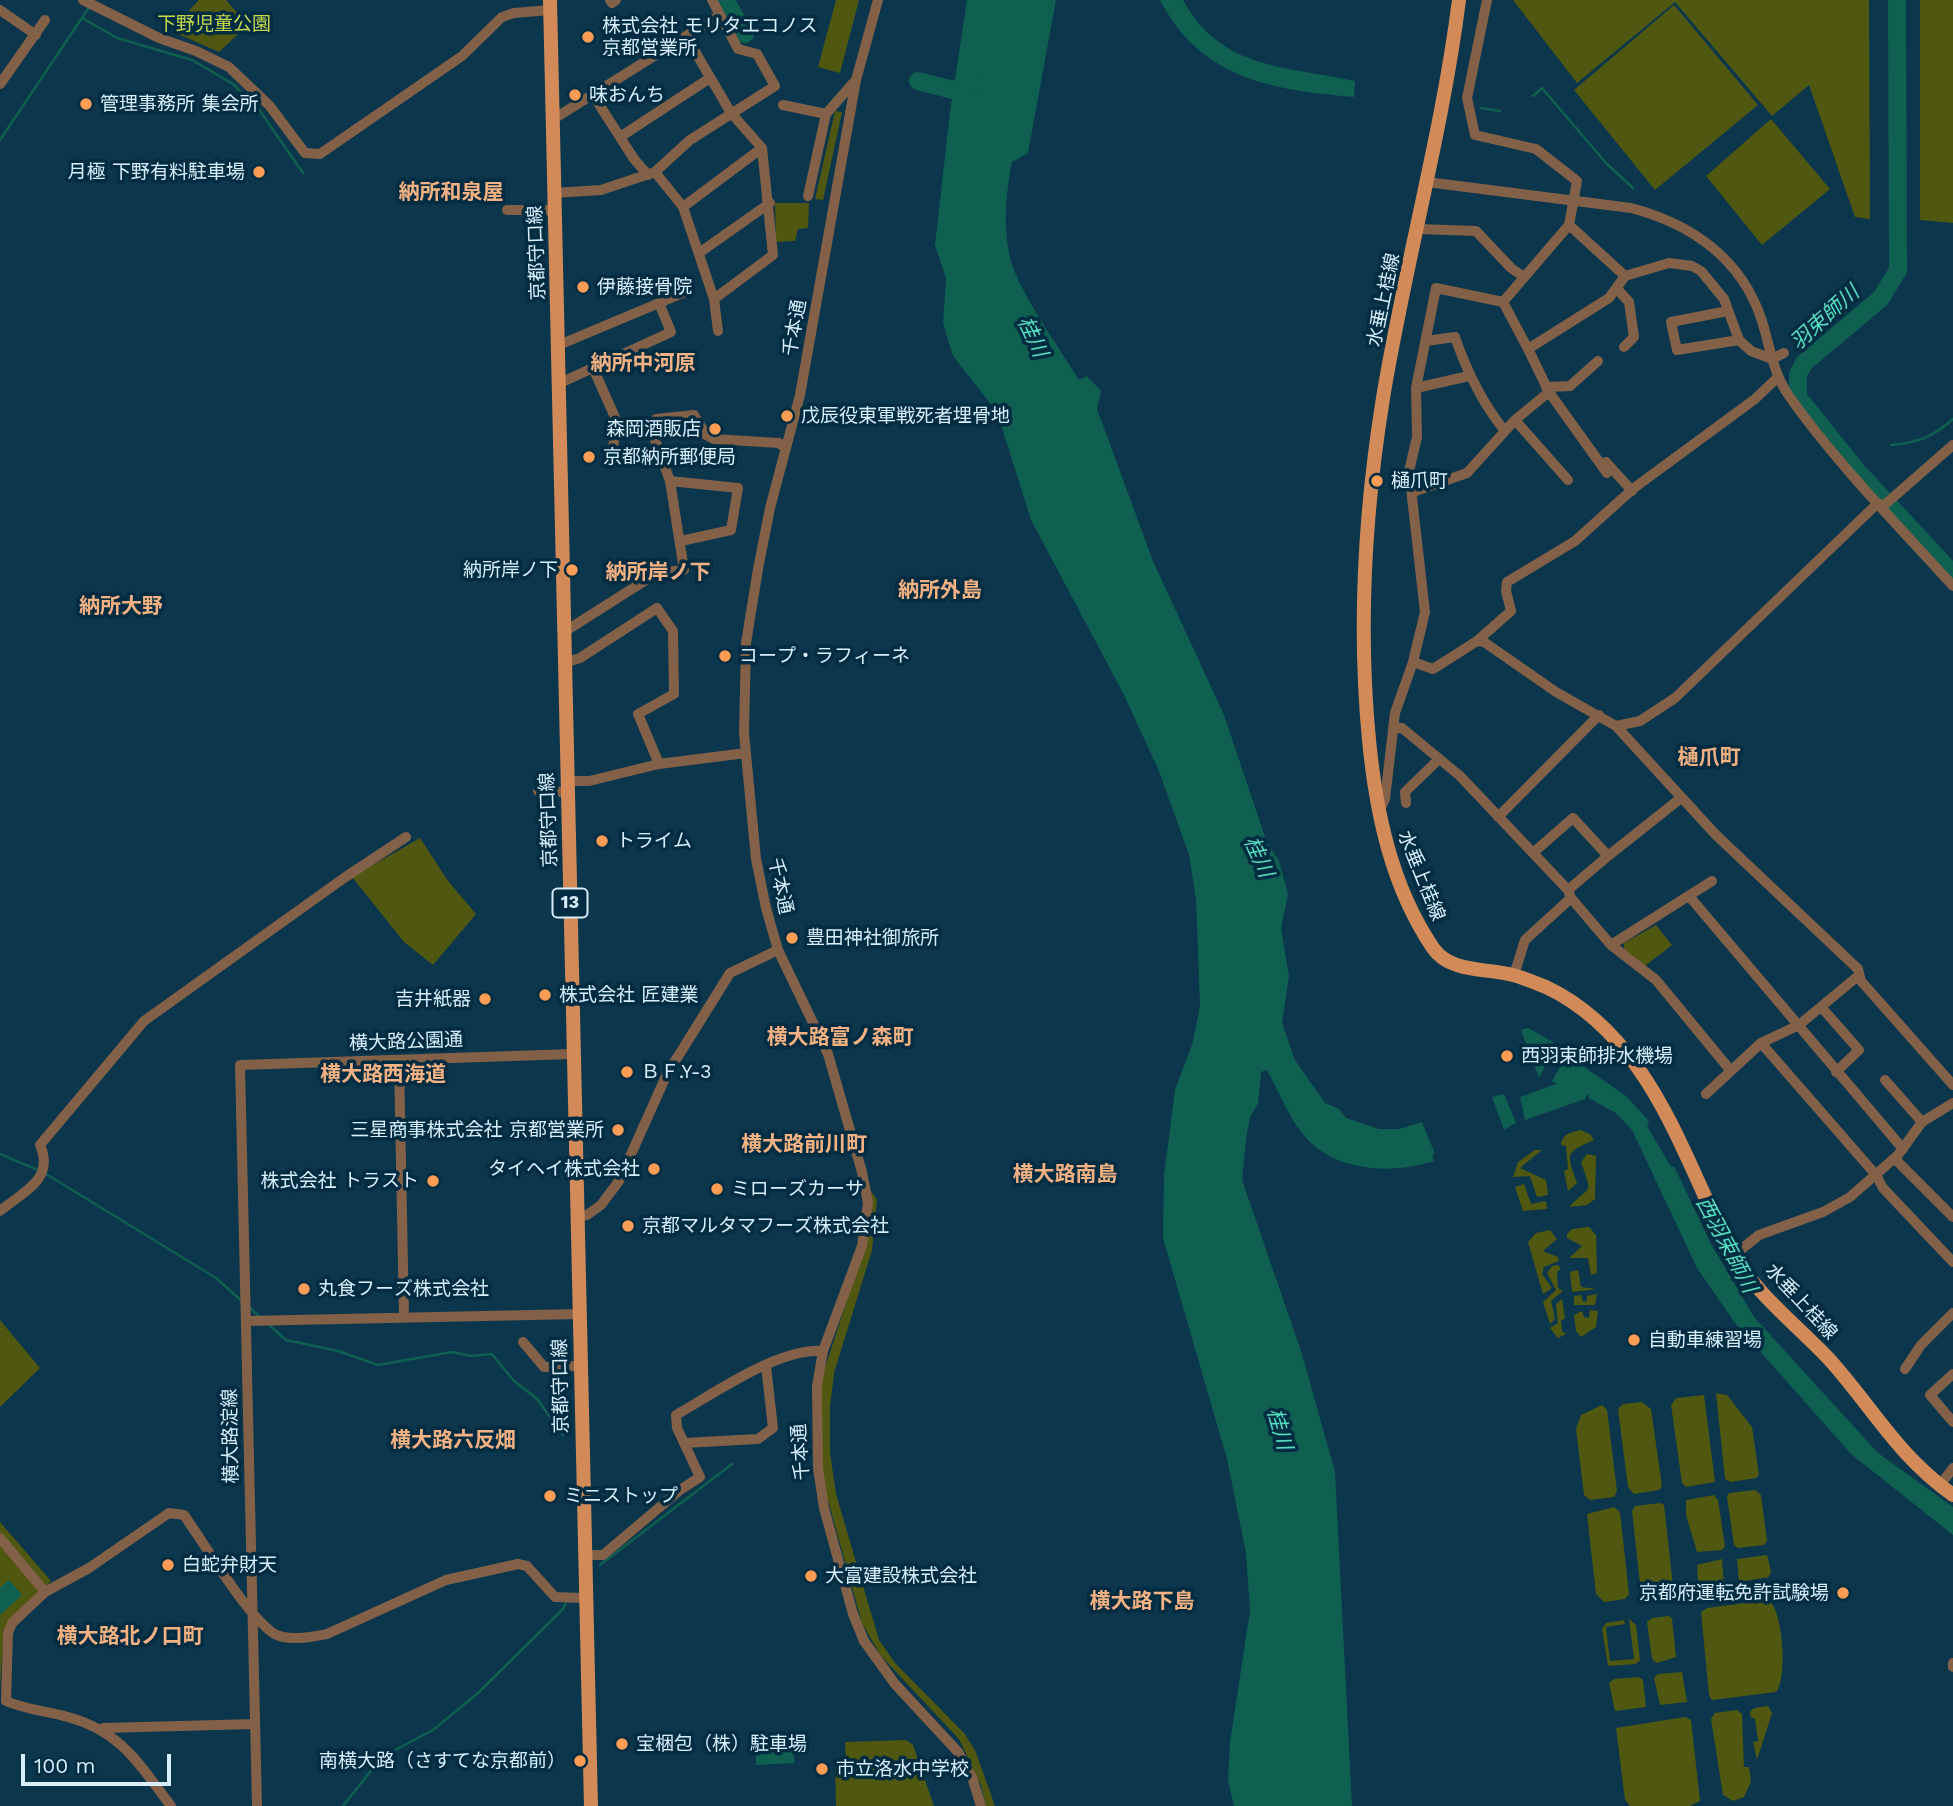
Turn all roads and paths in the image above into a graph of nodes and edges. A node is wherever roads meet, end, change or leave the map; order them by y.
1 (610, 0) edge
2 (616, 0) edge
3 (712, 0) edge
4 (878, 0) edge
5 (1459, 0) edge
6 (1487, 0) edge
7 (85, 1) edge
8 (550, 5) edge
9 (0, 10) edge
10 (720, 15) junction
11 (46, 20) dead end
12 (36, 35) junction
13 (687, 36) junction
14 (2, 76) edge
15 (710, 78) junction
16 (856, 80) junction
17 (593, 95) junction
18 (783, 105) dead end
19 (731, 113) junction
20 (826, 114) junction
21 (552, 120) junction
22 (620, 137) junction
23 (762, 148) junction
24 (652, 174) junction
25 (1427, 182) junction
26 (554, 192) junction
27 (808, 196) dead end
28 (1576, 199) junction
29 (770, 203) junction
30 (683, 206) junction
31 (508, 210) dead end
32 (555, 210) junction
33 (1569, 225) junction
34 (1418, 229) junction
35 (699, 253) junction
36 (1625, 276) junction
37 (1524, 277) junction
38 (1618, 290) junction
39 (683, 293) dead end
40 (714, 299) junction
41 (1503, 302) junction
42 (659, 303) junction
43 (1728, 311) junction
44 (718, 331) dead end
45 (1739, 340) junction
46 (1426, 341) junction
47 (559, 345) junction
48 (1624, 347) dead end
49 (1528, 349) junction
50 (1784, 353) dead end
51 (1772, 359) junction
52 (1598, 361) dead end
53 (593, 368) junction
54 (1469, 376) junction
55 (1778, 377) junction
56 (558, 384) junction
57 (1416, 388) junction
58 (1547, 390) junction
59 (1515, 420) junction
60 (1504, 430) junction
61 (1576, 430) junction
62 (1953, 445) edge
63 (613, 446) dead end
64 (785, 447) junction
65 (1607, 473) dead end
66 (1568, 480) dead end
67 (670, 481) junction
68 (1632, 491) junction
69 (1413, 492) junction
70 (1880, 505) junction
71 (681, 541) junction
72 (1953, 586) edge
73 (564, 632) junction
74 (1477, 641) junction
75 (564, 663) junction
76 (1413, 663) junction
77 (1599, 715) junction
78 (1616, 726) junction
79 (1393, 728) junction
80 (746, 753) junction
81 (1439, 759) junction
82 (659, 764) junction
83 (568, 786) junction
84 (538, 791) dead end
85 (1681, 798) junction
86 (1406, 803) dead end
87 (1378, 815) junction
88 (1498, 817) junction
89 (406, 837) dead end
90 (1534, 852) junction
91 (1608, 856) junction
92 (1712, 881) dead end
93 (1570, 894) junction
94 (1689, 896) junction
95 (1611, 945) junction
96 (778, 950) junction
97 (1514, 975) junction
98 (1858, 976) junction
99 (1822, 1008) junction
100 (1798, 1025) junction
101 (1761, 1043) junction
102 (573, 1054) junction
103 (399, 1060) junction
104 (240, 1065) joint
105 (1731, 1071) junction
106 (1836, 1072) junction
107 (1885, 1080) dead end
108 (1953, 1085) edge
109 (1706, 1094) dead end
110 (1953, 1103) edge
111 (1922, 1122) junction
112 (1903, 1149) junction
113 (1895, 1158) junction
114 (1876, 1175) junction
115 (0, 1211) edge
116 (577, 1217) junction
117 (1953, 1217) edge
118 (1734, 1255) junction
119 (1953, 1262) edge
120 (1953, 1313) edge
121 (579, 1314) junction
122 (404, 1317) junction
123 (246, 1321) junction
124 (523, 1342) dead end
125 (823, 1351) junction
126 (580, 1366) junction
127 (766, 1366) junction
128 (1905, 1369) dead end
129 (1953, 1374) edge
130 (1953, 1422) edge
131 (684, 1443) junction
132 (1953, 1468) edge
133 (1940, 1485) junction
134 (1953, 1495) edge
135 (0, 1538) edge
136 (584, 1555) junction
137 (45, 1592) junction
138 (580, 1598) junction
139 (252, 1610) junction
140 (255, 1724) junction
141 (100, 1728) junction
142 (171, 1806) edge
143 (257, 1806) edge
144 (590, 1806) edge
145 (981, 1806) edge

1 - 2 street
3 - 10 street
4 - 16 street, 千本通
5 - 25 main road, 水垂上桂線
6 - 28 street
7 - 8 street
8 - 21 main road, 京都守口線 / 13
9 - 12 street
10 - 13 street
10 - 19 street
11 - 12 street
12 - 14 street
13 - 15 street
13 - 17 street
15 - 19 street
15 - 22 street
16 - 20 street
16 - 64 street, 千本通
17 - 21 street
17 - 22 street
18 - 20 street
19 - 23 street
19 - 24 street
20 - 27 street
21 - 26 main road, 京都守口線 / 13
22 - 24 street
23 - 29 street
23 - 30 street
24 - 26 street
24 - 30 street
25 - 28 street
25 - 34 main road, 水垂上桂線
26 - 32 main road, 京都守口線 / 13
28 - 33 street
28 - 51 street
29 - 35 street
29 - 40 street
30 - 35 street
31 - 32 street
32 - 47 main road, 京都守口線 / 13
33 - 36 street
33 - 37 street
34 - 37 street
34 - 87 main road, 水垂上桂線
35 - 40 street
36 - 38 street
36 - 43 street
37 - 41 street
38 - 48 street
38 - 49 street
39 - 42 street
40 - 44 street
41 - 46 street
41 - 49 street
42 - 47 street
42 - 53 street
43 - 45 street
43 - 45 street
45 - 51 street
46 - 54 street
46 - 57 street
47 - 56 main road, 京都守口線 / 13
49 - 58 street
50 - 51 street
51 - 55 street
52 - 58 street
53 - 56 street
53 - 63 street
54 - 57 street
54 - 60 street
55 - 68 street
55 - 70 street
56 - 73 main road, 京都守口線 / 13
57 - 69 street
58 - 59 street
58 - 61 street
59 - 60 street
59 - 66 street
60 - 69 street
61 - 65 street
61 - 68 street
62 - 70 street
64 - 67 street
64 - 80 street, 千本通
67 - 71 street
67 - 71 street
68 - 74 street
69 - 76 street
70 - 72 street
70 - 78 street
71 - 73 street
73 - 75 main road, 京都守口線 / 13
74 - 76 street
74 - 77 street
75 - 82 street
75 - 83 main road, 京都守口線 / 13
76 - 79 street
77 - 78 street
77 - 88 street
78 - 85 street
79 - 81 street
79 - 87 street
80 - 82 street
80 - 96 street, 千本通
81 - 86 street
81 - 88 street
82 - 83 street
83 - 84 street
83 - 102 main road, 京都守口線 / 13
85 - 91 street
85 - 98 street
87 - 97 main road, 水垂上桂線
88 - 90 street
89 - 115 street
90 - 91 street
90 - 93 street
91 - 93 street
92 - 94 street
93 - 95 street
93 - 97 street
94 - 95 street
94 - 100 street
95 - 105 street
96 - 116 street
96 - 125 street, 千本通
97 - 118 main road, 水垂上桂線
98 - 99 street
98 - 108 street
99 - 100 street
99 - 106 street
100 - 101 street
100 - 106 street
101 - 105 street
101 - 114 street
102 - 103 street, 横大路公園通
102 - 116 main road, 京都守口線 / 13
103 - 104 street, 横大路公園通
103 - 122 street
104 - 123 street, 横大路淀線
105 - 109 street
106 - 112 street
107 - 111 street
110 - 111 street
111 - 112 street
112 - 113 street
113 - 114 street
113 - 117 street
114 - 118 street
114 - 119 street
116 - 121 main road, 京都守口線 / 13
118 - 133 main road, 水垂上桂線
120 - 128 street
121 - 122 street
121 - 126 main road, 京都守口線 / 13
122 - 123 street
123 - 139 street, 横大路淀線
124 - 126 street
125 - 127 street
125 - 145 street, 千本通
126 - 136 main road, 京都守口線 / 13
127 - 131 street
127 - 131 street
129 - 130 street
131 - 136 street
132 - 133 street
133 - 134 main road, 水垂上桂線
135 - 137 street
136 - 138 main road, 京都守口線 / 13
137 - 139 street
137 - 141 street
138 - 139 street
138 - 144 main road, 京都守口線 / 13
139 - 140 street, 横大路淀線
140 - 141 street
140 - 143 street, 横大路淀線
141 - 142 street

